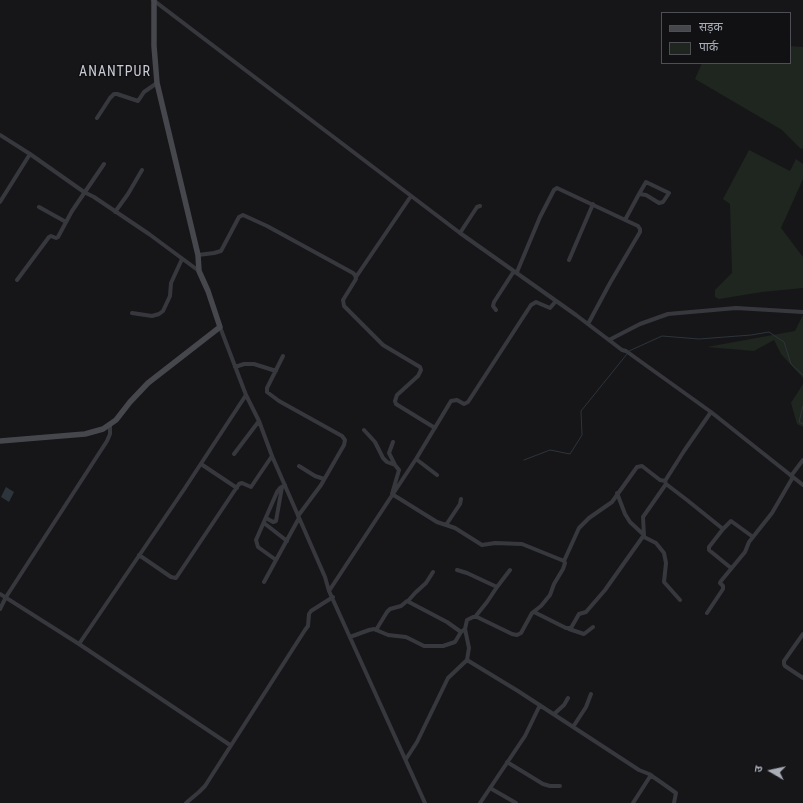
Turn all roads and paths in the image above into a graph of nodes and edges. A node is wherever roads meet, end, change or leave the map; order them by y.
1 (153, 0) edge
2 (157, 83) junction
3 (97, 118) dead end
4 (0, 135) edge
5 (30, 154) junction
6 (104, 164) dead end
7 (142, 170) dead end
8 (84, 192) junction
9 (639, 194) junction
10 (411, 196) junction
11 (0, 202) edge
12 (593, 204) junction
13 (480, 206) dead end
14 (39, 207) dead end
15 (116, 212) junction
16 (625, 220) junction
17 (66, 222) junction
18 (460, 234) junction
19 (198, 255) junction
20 (182, 259) junction
21 (569, 260) dead end
22 (199, 271) junction
23 (516, 272) junction
24 (356, 277) junction
25 (17, 280) dead end
26 (556, 301) junction
27 (496, 310) dead end
28 (803, 312) edge
29 (132, 313) dead end
30 (588, 324) junction
31 (220, 327) junction
32 (609, 340) junction
33 (283, 356) dead end
34 (236, 367) junction
35 (276, 371) junction
36 (246, 395) junction
37 (711, 412) junction
38 (258, 421) junction
39 (110, 425) junction
40 (435, 428) junction
41 (364, 430) dead end
42 (0, 441) edge
43 (393, 442) dead end
44 (234, 454) dead end
45 (272, 456) junction
46 (416, 459) junction
47 (803, 460) edge
48 (201, 464) junction
49 (395, 465) junction
50 (299, 466) dead end
51 (436, 475) dead end
52 (792, 476) junction
53 (324, 479) junction
54 (666, 483) junction
55 (803, 485) edge
56 (283, 486) junction
57 (237, 488) junction
58 (618, 493) junction
59 (392, 494) junction
60 (461, 499) dead end
61 (298, 517) junction
62 (266, 518) junction
63 (264, 523) junction
64 (446, 525) junction
65 (722, 529) junction
66 (644, 536) junction
67 (753, 537) junction
68 (287, 541) junction
69 (139, 555) junction
70 (276, 560) junction
71 (564, 561) junction
72 (731, 568) junction
73 (457, 570) dead end
74 (510, 570) dead end
75 (433, 572) dead end
76 (264, 582) dead end
77 (497, 587) junction
78 (329, 591) junction
79 (0, 594) edge
80 (6, 597) junction
81 (333, 597) junction
82 (680, 600) dead end
83 (408, 601) junction
84 (0, 609) edge
85 (534, 612) junction
86 (707, 613) dead end
87 (475, 617) junction
88 (593, 627) dead end
89 (568, 628) junction
90 (465, 629) junction
91 (376, 630) junction
92 (461, 632) junction
93 (803, 634) edge
94 (350, 637) junction
95 (79, 644) junction
96 (467, 660) junction
97 (803, 678) edge
98 (591, 694) dead end
99 (568, 698) dead end
100 (540, 705) junction
101 (554, 714) junction
102 (573, 727) junction
103 (230, 745) junction
104 (406, 760) junction
105 (507, 762) junction
106 (651, 775) junction
107 (560, 786) dead end
108 (490, 788) junction
109 (186, 803) edge
110 (424, 803) edge
111 (480, 803) edge
112 (516, 803) edge
113 (633, 803) edge
114 (674, 803) edge

1 - 2 street
1 - 10 street
2 - 3 street
2 - 19 street
4 - 5 street
5 - 8 street
5 - 11 street
6 - 8 street
7 - 15 street
8 - 15 street
8 - 17 street
9 - 9 street
9 - 16 street
10 - 18 street
10 - 24 street
12 - 16 street
12 - 21 street
12 - 23 street
13 - 18 street
14 - 17 street
15 - 20 street
16 - 30 street
17 - 25 street
18 - 23 street
19 - 22 street
19 - 24 street
20 - 22 street
20 - 29 street
22 - 31 street
23 - 26 street
23 - 27 street
24 - 40 street
26 - 30 street
26 - 40 street
28 - 32 street
30 - 32 street
31 - 34 street
31 - 39 street
32 - 37 street
33 - 35 street
34 - 35 street
34 - 36 street
35 - 53 street
36 - 38 street
36 - 48 street
37 - 52 street
37 - 54 street
38 - 44 street
38 - 45 street
39 - 42 street
39 - 80 street
40 - 46 street
41 - 49 street
43 - 49 street
45 - 56 street
45 - 57 street
46 - 51 street
46 - 59 street
47 - 52 street
48 - 57 street
48 - 69 street
49 - 59 street
50 - 53 street
52 - 55 street
52 - 67 street
53 - 61 street
54 - 58 street
54 - 65 street
54 - 66 street
56 - 61 street
56 - 62 street
56 - 62 street
57 - 69 street
58 - 66 street
58 - 71 street
59 - 64 street
59 - 78 street
60 - 64 street
61 - 68 street
61 - 78 street
62 - 63 street
63 - 68 street
63 - 70 street
64 - 71 street
65 - 67 street
65 - 72 street
66 - 82 street
66 - 89 street
67 - 72 street
68 - 70 street
69 - 95 street
70 - 76 street
71 - 85 street
72 - 86 street
73 - 77 street
74 - 77 street
75 - 83 street
77 - 87 street
78 - 81 street
79 - 80 street
80 - 84 street
80 - 95 street
81 - 94 street
81 - 103 street
83 - 91 street
83 - 92 street
85 - 87 street
85 - 89 street
87 - 90 street
88 - 89 street
90 - 92 street
90 - 96 street
91 - 92 street
91 - 94 street
93 - 97 street
94 - 104 street
95 - 103 street
96 - 100 street
96 - 104 street
98 - 102 street
99 - 101 street
100 - 101 street
100 - 105 street
101 - 102 street
102 - 106 street
103 - 109 street
104 - 110 street
105 - 107 street
105 - 108 street
106 - 113 street
106 - 114 street
108 - 111 street
108 - 112 street

